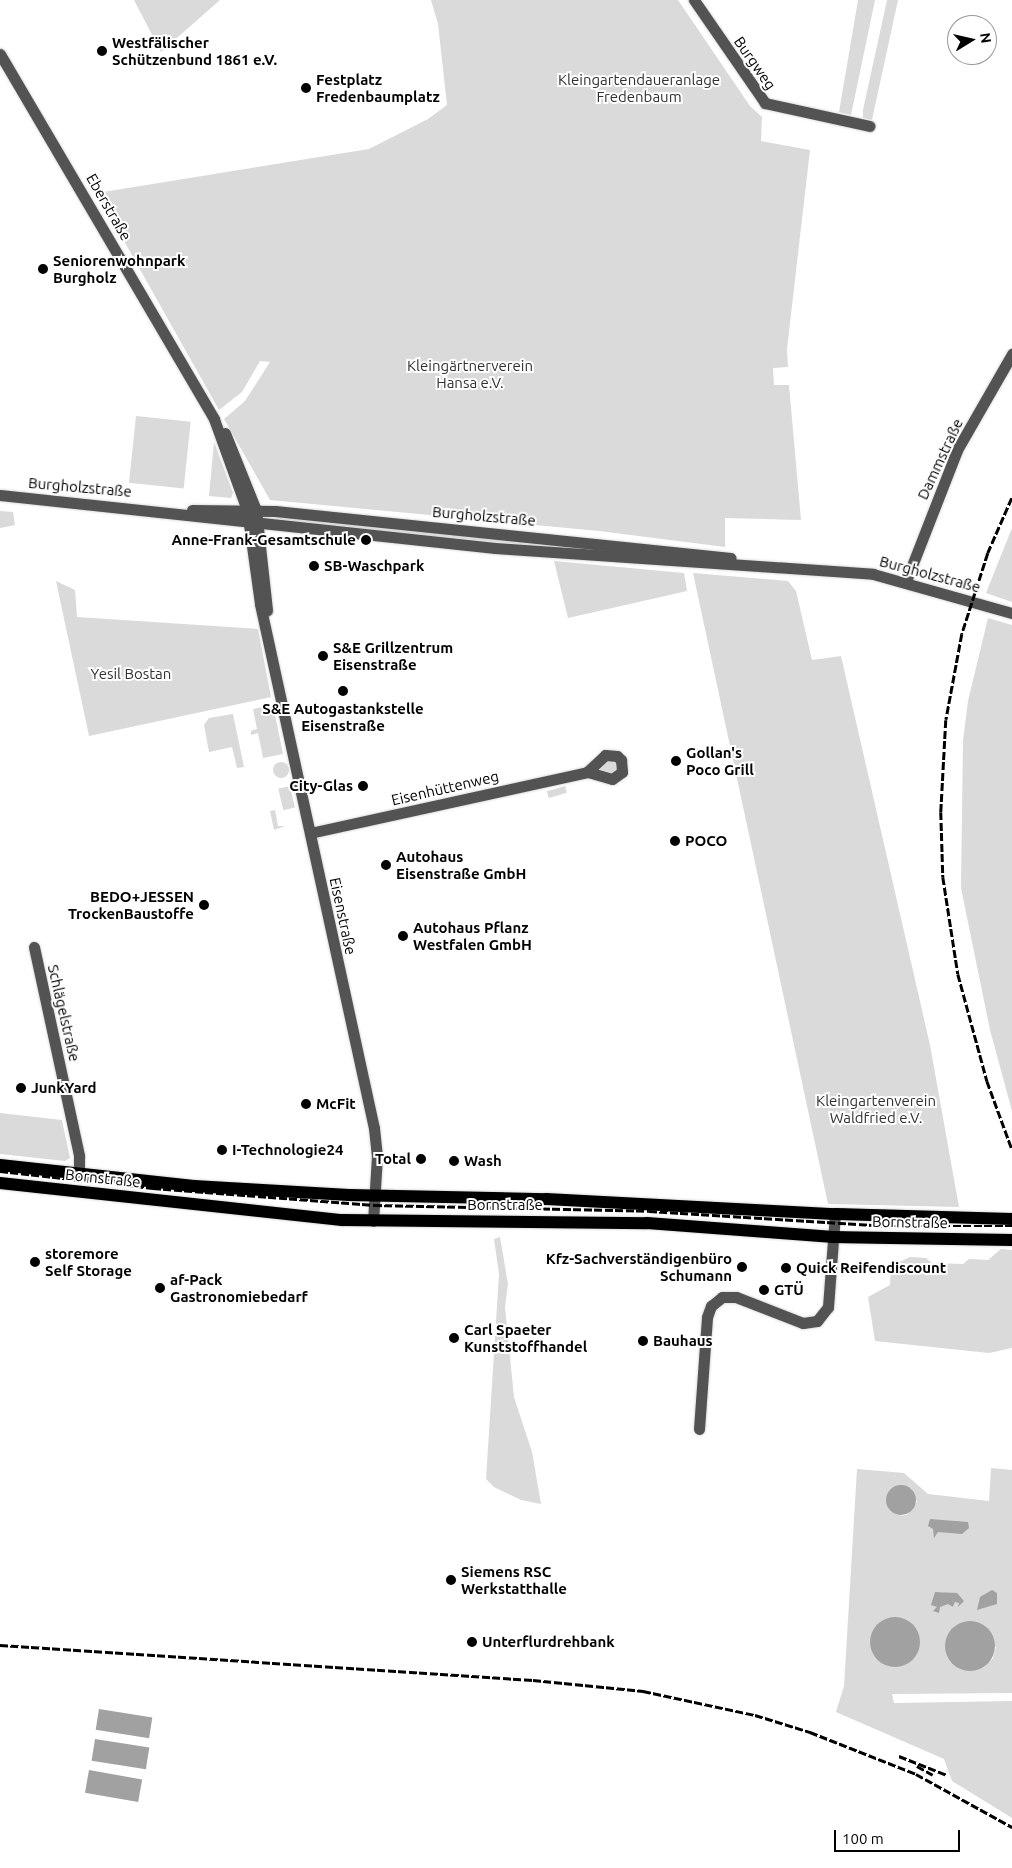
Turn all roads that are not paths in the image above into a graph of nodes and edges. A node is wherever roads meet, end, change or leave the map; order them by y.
1 (694, 0) edge
2 (0, 54) edge
3 (870, 126) dead end
4 (1012, 354) edge
5 (0, 495) edge
6 (251, 510) junction
7 (186, 512) junction
8 (253, 523) junction
9 (720, 560) junction
10 (906, 581) junction
11 (1012, 613) edge
12 (586, 772) dead end
13 (310, 833) junction
14 (34, 948) dead end
15 (0, 1165) edge
16 (79, 1174) junction
17 (0, 1183) edge
18 (374, 1196) junction
19 (835, 1214) junction
20 (1012, 1219) edge
21 (372, 1221) junction
22 (833, 1237) junction
23 (1012, 1240) edge
24 (699, 1429) dead end

1 - 3 street, Burgweg
2 - 6 street, Eberstraße
4 - 10 street, Dammstraße
5 - 7 street, Burgholzstraße
6 - 7 street, Burgholzstraße
6 - 8 street, Eberstraße
6 - 9 street, Burgholzstraße
7 - 8 street, Burgholzstraße
8 - 9 street, Burgholzstraße
8 - 13 street, Eisenstraße
9 - 10 street, Burgholzstraße
10 - 11 street, Burgholzstraße
12 - 13 street, Eisenhüttenweg
13 - 18 street, Eisenstraße
14 - 16 street, Schlägelstraße
15 - 16 main road, Bornstraße
16 - 18 main road, Bornstraße
17 - 21 main road, Bornstraße
18 - 19 main road, Bornstraße
18 - 21 street, Eisenstraße
19 - 20 main road, Bornstraße
19 - 22 street
21 - 22 main road, Bornstraße
22 - 23 main road, Bornstraße
22 - 24 street

